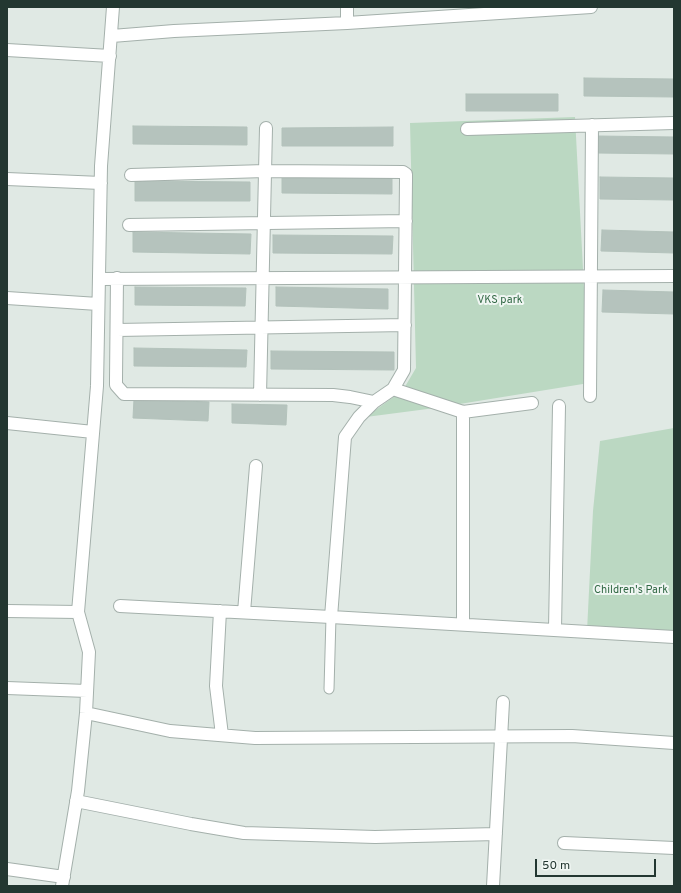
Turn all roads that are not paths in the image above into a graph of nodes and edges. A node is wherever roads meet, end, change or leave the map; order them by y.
1 (113, 7) edge
2 (347, 7) edge
3 (591, 7) edge
4 (347, 23) junction
5 (112, 36) junction
6 (7, 50) edge
7 (110, 56) junction
8 (674, 123) edge
9 (592, 125) junction
10 (266, 128) dead end
11 (467, 129) dead end
12 (265, 171) junction
13 (131, 175) dead end
14 (7, 179) edge
15 (100, 183) junction
16 (406, 221) junction
17 (265, 222) junction
18 (128, 225) dead end
19 (674, 276) edge
20 (405, 277) junction
21 (592, 277) junction
22 (117, 278) junction
23 (262, 278) junction
24 (99, 279) junction
25 (7, 298) edge
26 (98, 304) junction
27 (405, 325) junction
28 (261, 327) junction
29 (117, 330) junction
30 (393, 389) junction
31 (260, 395) junction
32 (590, 396) dead end
33 (374, 402) junction
34 (532, 403) dead end
35 (559, 406) dead end
36 (464, 412) junction
37 (7, 423) edge
38 (93, 432) junction
39 (256, 466) dead end
40 (120, 606) dead end
41 (7, 611) edge
42 (220, 611) junction
43 (78, 612) junction
44 (244, 612) junction
45 (331, 617) junction
46 (463, 624) junction
47 (555, 629) junction
48 (674, 636) edge
49 (7, 688) edge
50 (329, 689) dead end
51 (87, 691) junction
52 (502, 702) dead end
53 (86, 713) junction
54 (222, 735) junction
55 (501, 736) junction
56 (674, 743) edge
57 (76, 801) junction
58 (496, 834) junction
59 (564, 843) dead end
60 (674, 848) edge
61 (7, 869) edge
62 (63, 882) edge
63 (493, 886) edge

1 - 5 street
2 - 4 street
3 - 4 street
4 - 5 street
5 - 7 street
6 - 7 street
7 - 15 street
8 - 9 street
9 - 11 street
9 - 21 street
10 - 12 street
12 - 13 street
12 - 16 street
12 - 17 street
14 - 15 street
15 - 24 street
16 - 17 street
16 - 20 street
17 - 18 street
17 - 23 street
19 - 21 street
20 - 21 street
20 - 23 street
20 - 27 street
21 - 32 street
22 - 23 street
22 - 24 street
22 - 29 street
23 - 28 street
24 - 26 street
25 - 26 street
26 - 38 street
27 - 28 street
27 - 30 street
28 - 29 street
28 - 31 street
29 - 31 street
30 - 33 street
30 - 36 street
31 - 33 street
33 - 45 street
34 - 36 street
35 - 47 street
36 - 46 street
37 - 38 street
38 - 43 street
39 - 44 street
40 - 42 street
41 - 43 street
42 - 44 street
42 - 54 street
43 - 51 street
44 - 45 street
45 - 46 street
45 - 50 lane
46 - 47 street
47 - 48 street
49 - 51 street
51 - 53 street
52 - 55 street
53 - 54 street
53 - 57 street
54 - 55 street
55 - 56 street
55 - 58 street
57 - 58 street
57 - 62 street
58 - 63 street
59 - 60 street
61 - 62 street

